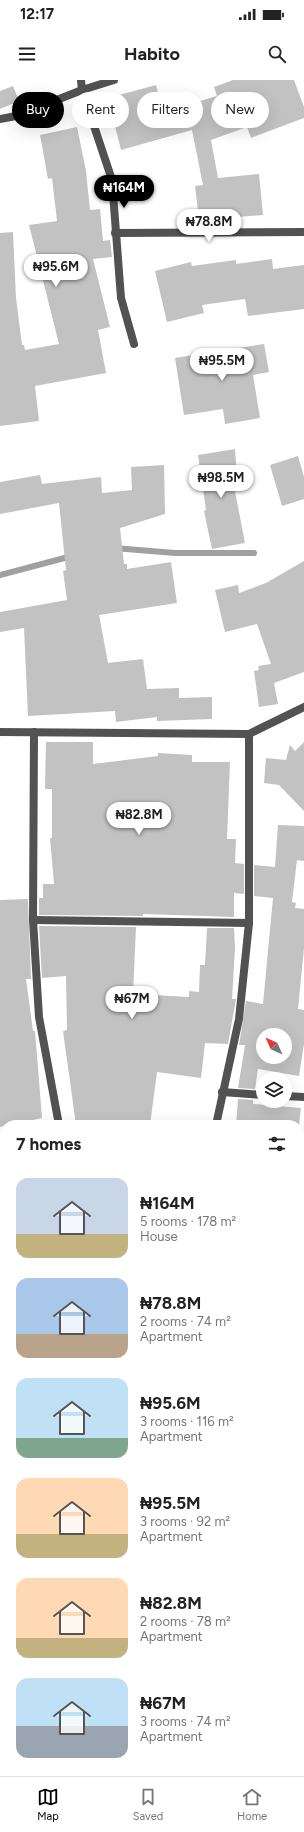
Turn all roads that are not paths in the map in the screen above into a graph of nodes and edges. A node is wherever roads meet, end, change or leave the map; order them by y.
1 (81, 80) edge
2 (114, 80) edge
3 (82, 90) junction
4 (0, 119) edge
5 (304, 232) edge
6 (115, 233) junction
7 (134, 344) dead end
8 (304, 707) edge
9 (0, 732) edge
10 (34, 732) junction
11 (249, 734) junction
12 (33, 920) junction
13 (249, 923) junction
14 (222, 1092) junction
15 (256, 1094) edge
16 (292, 1097) edge
17 (304, 1098) edge
18 (58, 1120) edge
19 (217, 1120) edge

1 - 3 street
2 - 3 street
3 - 4 street
3 - 6 street
5 - 6 street
6 - 7 street
8 - 11 street
9 - 10 street
10 - 11 street
10 - 12 street
11 - 13 street
12 - 13 street
12 - 18 street
13 - 14 street
14 - 15 street
14 - 19 street
16 - 17 street

